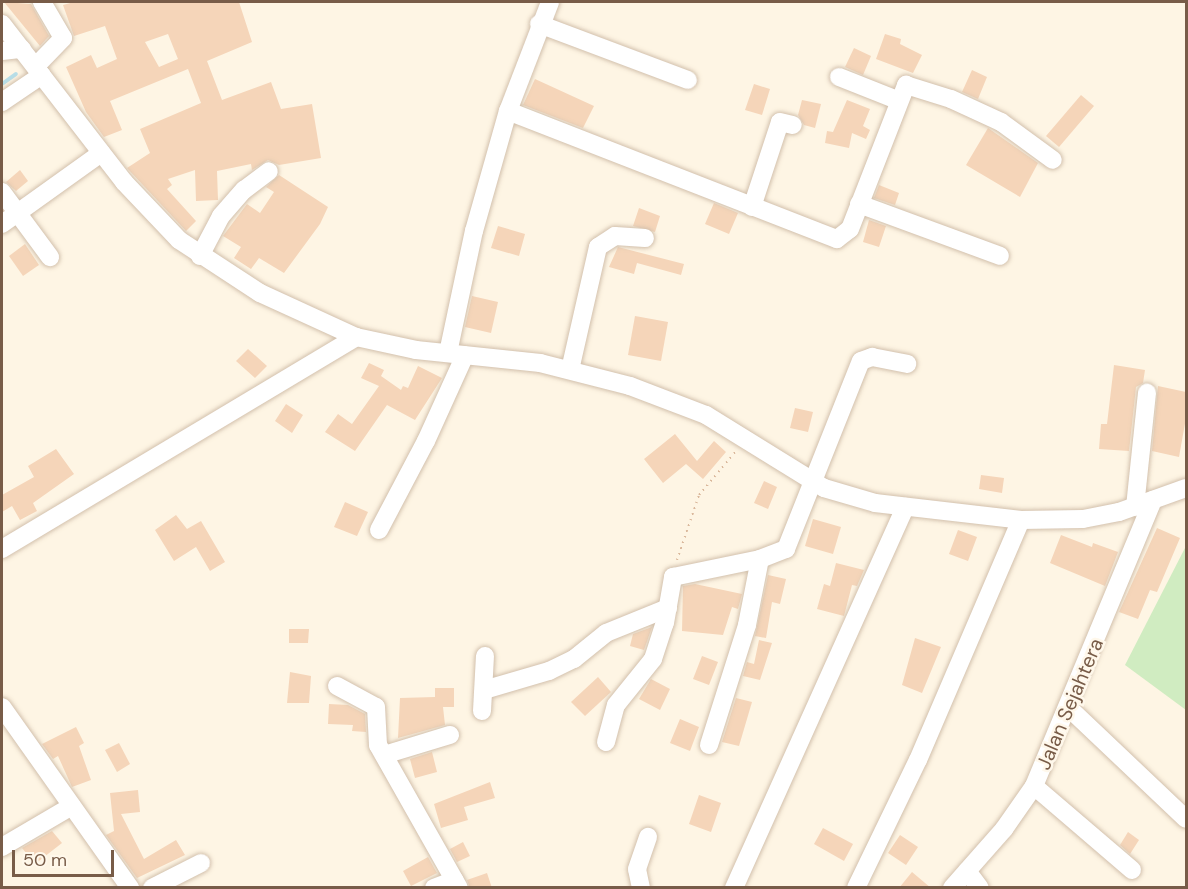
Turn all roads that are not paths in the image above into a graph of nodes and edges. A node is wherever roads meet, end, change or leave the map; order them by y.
1 (42, 2) edge
2 (549, 2) edge
3 (2, 24) edge
4 (539, 24) junction
5 (22, 49) junction
6 (2, 51) edge
7 (39, 70) junction
8 (839, 77) dead end
9 (688, 80) dead end
10 (897, 100) junction
11 (2, 102) edge
12 (508, 111) junction
13 (793, 125) dead end
14 (101, 153) junction
15 (1053, 160) dead end
16 (269, 171) dead end
17 (2, 192) edge
18 (859, 204) junction
19 (752, 207) junction
20 (17, 213) junction
21 (2, 225) edge
22 (645, 238) dead end
23 (200, 256) junction
24 (1000, 256) dead end
25 (50, 257) dead end
26 (356, 337) junction
27 (456, 354) junction
28 (907, 364) dead end
29 (570, 370) junction
30 (1147, 393) dead end
31 (813, 482) junction
32 (1186, 488) edge
33 (1153, 500) junction
34 (905, 507) junction
35 (1135, 507) junction
36 (1021, 520) junction
37 (379, 530) dead end
38 (2, 549) edge
39 (760, 559) junction
40 (668, 608) junction
41 (485, 656) dead end
42 (337, 686) dead end
43 (484, 690) junction
44 (2, 707) edge
45 (1069, 708) junction
46 (482, 711) dead end
47 (450, 735) dead end
48 (606, 742) dead end
49 (709, 745) dead end
50 (384, 755) junction
51 (1034, 786) junction
52 (72, 806) junction
53 (1186, 819) edge
54 (648, 837) dead end
55 (2, 847) edge
56 (201, 862) dead end
57 (1132, 870) dead end
58 (967, 872) junction
59 (457, 884) edge
60 (130, 888) edge
61 (152, 888) edge
62 (434, 888) edge
63 (640, 888) edge
64 (734, 888) edge
65 (856, 888) edge
66 (952, 888) edge
67 (980, 888) edge

1 - 7 street
2 - 4 street
3 - 5 street
4 - 9 street
4 - 12 street
5 - 6 street
5 - 7 street
7 - 11 street
7 - 14 street
8 - 10 street
10 - 15 street
10 - 18 street
12 - 19 street
12 - 27 street
13 - 19 street
14 - 20 street
14 - 23 street
16 - 23 street
17 - 20 street
18 - 19 street
18 - 24 street
20 - 21 street
20 - 25 street
22 - 29 street
23 - 26 street
26 - 27 street
26 - 38 street
27 - 29 street
27 - 37 street
28 - 31 street
29 - 31 street
30 - 35 street
31 - 34 street
31 - 39 street
32 - 33 street
33 - 35 street
33 - 45 street, Jalan Sejahtera
34 - 36 street
34 - 64 street
35 - 36 street
36 - 65 street
39 - 40 street
39 - 49 street
40 - 43 street
40 - 48 street
41 - 43 street
42 - 50 street
43 - 46 street
44 - 52 street
45 - 51 street, Jalan Sejahtera
45 - 53 street
47 - 50 street
50 - 59 street
51 - 57 street
51 - 58 street, Jalan Sejahtera
52 - 55 street
52 - 60 street
54 - 63 street
56 - 61 street
58 - 66 street, Jalan Sejahtera
58 - 67 street
59 - 62 street

